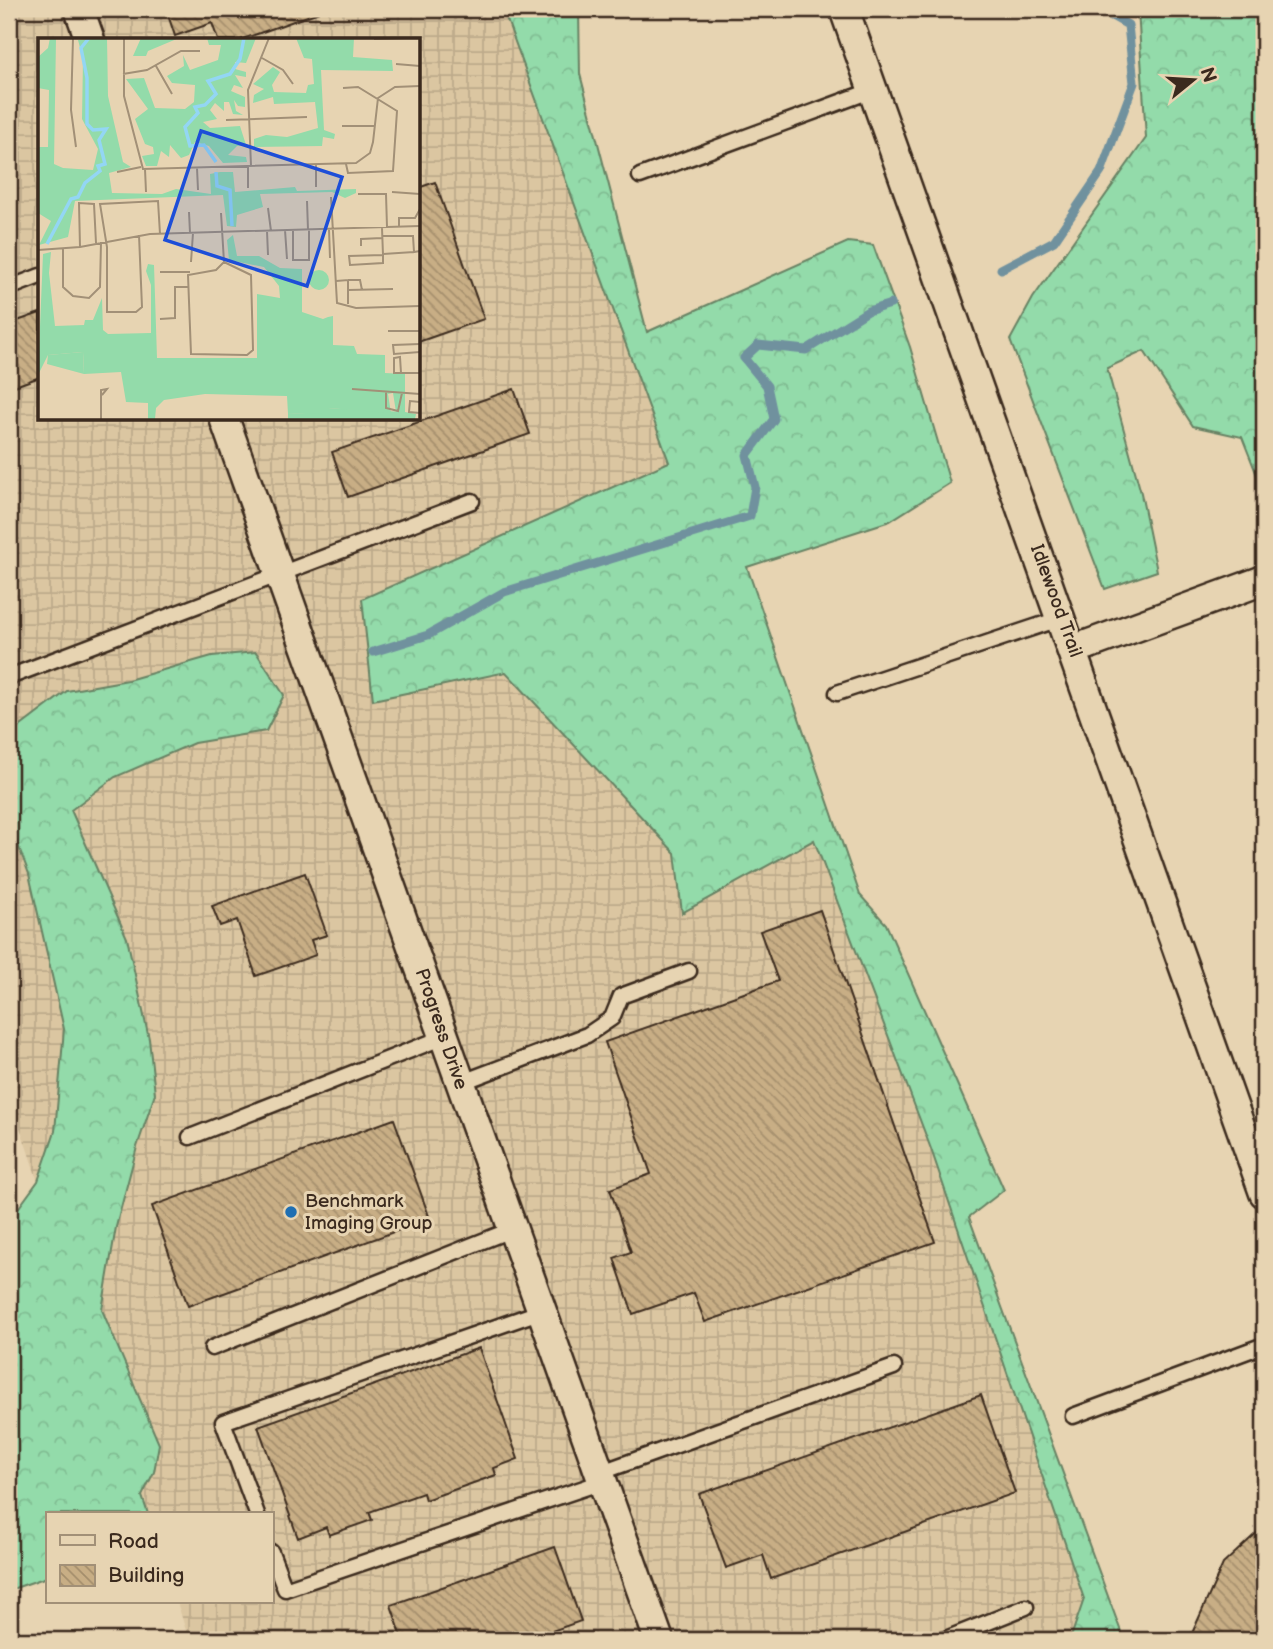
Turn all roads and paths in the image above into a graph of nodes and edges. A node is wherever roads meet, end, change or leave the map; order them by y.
1 (79, 9) edge
2 (844, 9) edge
3 (89, 38) edge
4 (873, 90) junction
5 (640, 176) dead end
6 (38, 277) edge
7 (9, 288) edge
8 (225, 420) edge
9 (472, 500) dead end
10 (280, 575) junction
11 (1264, 580) edge
12 (1062, 618) junction
13 (1073, 650) junction
14 (9, 677) edge
15 (837, 693) dead end
16 (689, 971) dead end
17 (444, 1037) junction
18 (460, 1083) junction
19 (190, 1137) dead end
20 (1264, 1194) edge
21 (513, 1229) junction
22 (542, 1311) junction
23 (1264, 1345) edge
24 (212, 1348) dead end
25 (894, 1367) dead end
26 (1073, 1416) dead end
27 (601, 1478) junction
28 (256, 1512) edge
29 (273, 1557) edge
30 (1026, 1607) dead end
31 (659, 1640) edge
32 (943, 1640) edge

1 - 3 street
2 - 4 street, Idlewood Trail
4 - 5 lane
4 - 12 street, Idlewood Trail
6 - 7 lane
8 - 10 street, Progress Drive
9 - 10 lane
10 - 14 lane
10 - 17 street, Progress Drive
11 - 13 street
12 - 13 street, Idlewood Trail
12 - 15 lane
13 - 20 street, Idlewood Trail
16 - 18 lane
17 - 18 street, Progress Drive
17 - 19 lane
18 - 21 street, Progress Drive
21 - 22 street, Progress Drive
21 - 24 lane
22 - 27 street, Progress Drive
22 - 28 lane
23 - 26 lane
25 - 27 lane
27 - 29 lane
27 - 31 street, Progress Drive
30 - 32 lane

